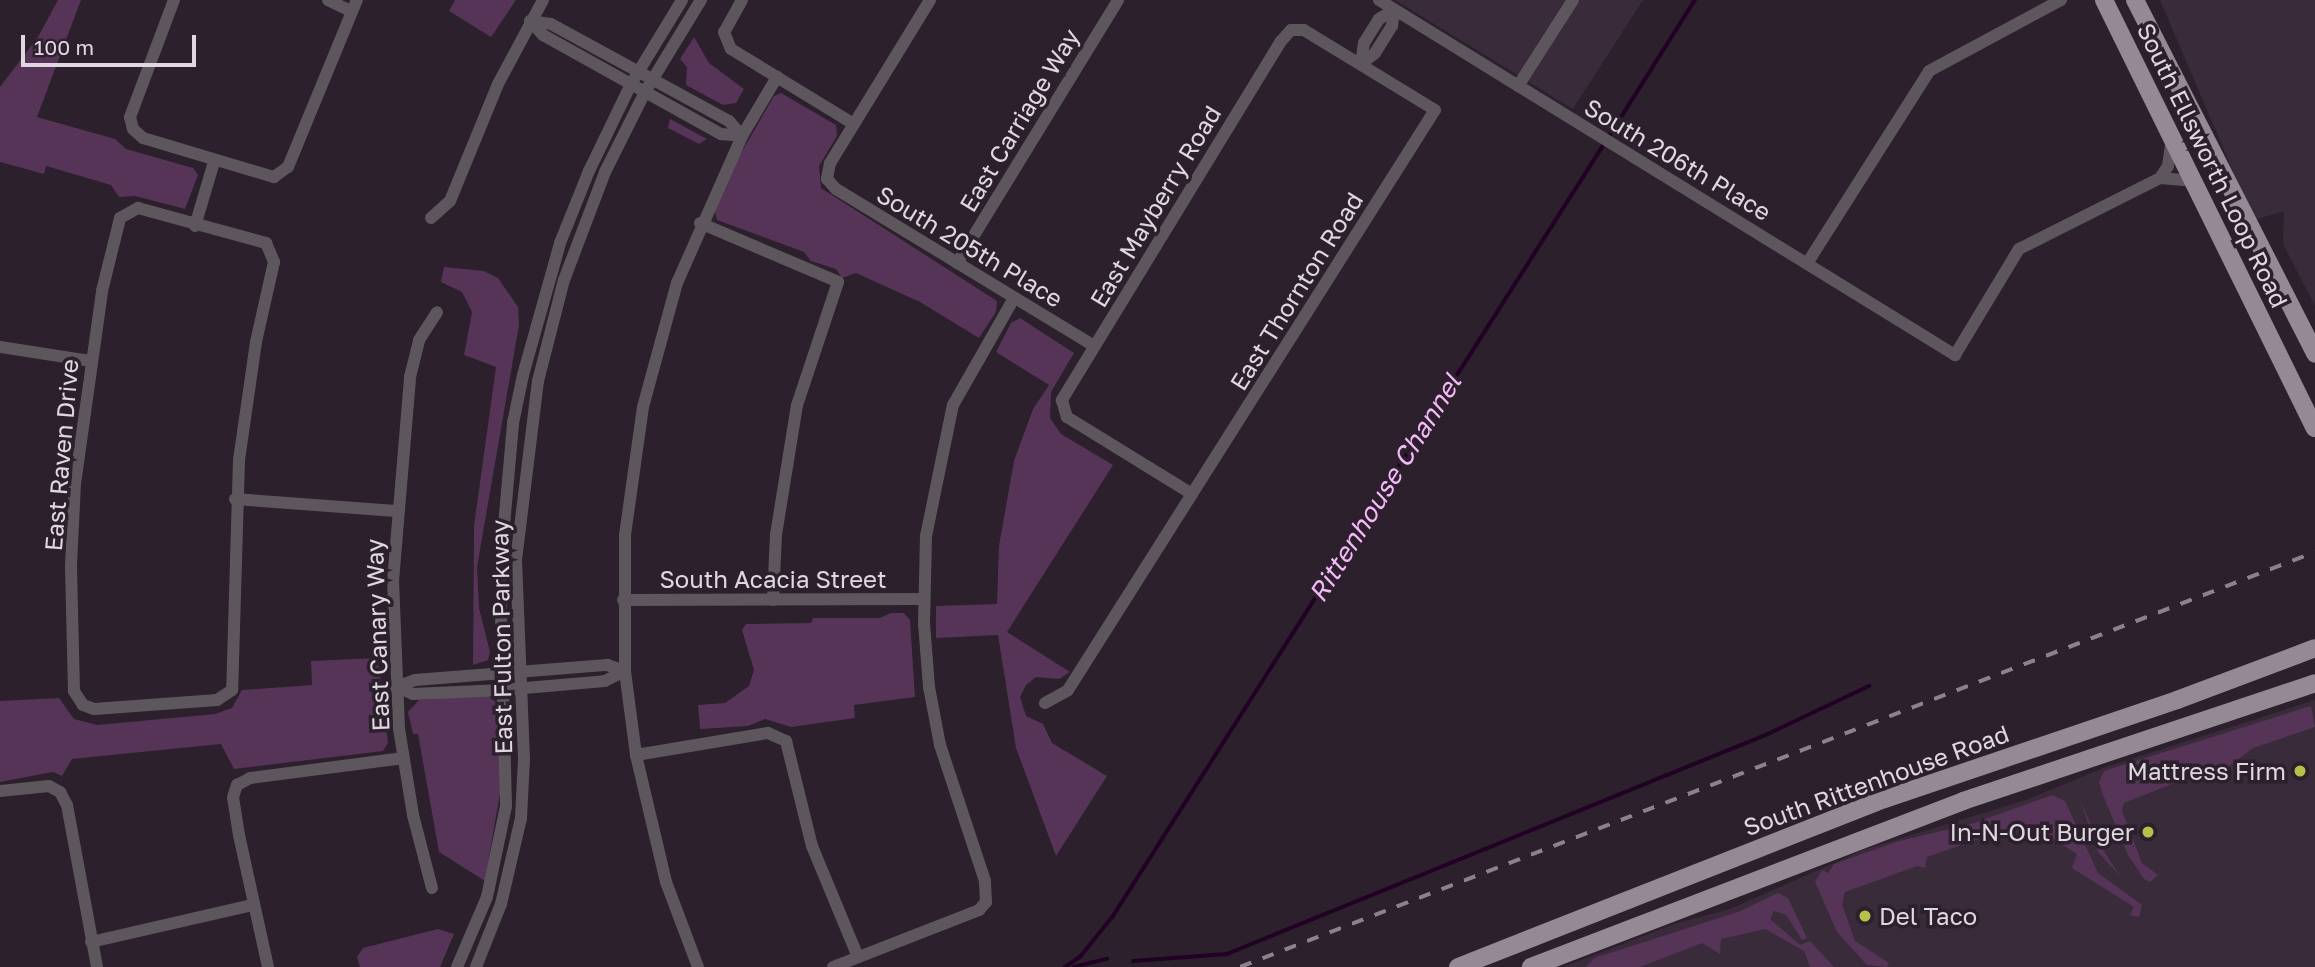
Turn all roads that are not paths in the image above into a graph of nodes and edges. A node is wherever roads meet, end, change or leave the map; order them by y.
1 (174, 0) edge
2 (328, 0) edge
3 (543, 0) edge
4 (682, 0) edge
5 (701, 0) edge
6 (742, 0) edge
7 (930, 0) edge
8 (1118, 0) edge
9 (1378, 0) edge
10 (1573, 0) edge
11 (2061, 0) edge
12 (2104, 0) edge
13 (2135, 0) edge
14 (354, 5) edge
15 (1394, 10) junction
16 (530, 21) junction
17 (1361, 64) junction
18 (638, 72) junction
19 (777, 77) junction
20 (652, 80) junction
21 (631, 84) junction
22 (1518, 86) junction
23 (645, 92) junction
24 (854, 124) junction
25 (742, 136) junction
26 (2172, 137) junction
27 (214, 162) junction
28 (2160, 178) junction
29 (2195, 181) junction
30 (431, 218) dead end
31 (700, 223) junction
32 (195, 226) junction
33 (1808, 262) junction
34 (957, 263) junction
35 (1014, 298) junction
36 (437, 312) dead end
37 (1094, 346) junction
38 (0, 347) edge
39 (2315, 355) edge
40 (90, 361) junction
41 (2315, 428) edge
42 (1192, 494) junction
43 (236, 499) junction
44 (396, 511) junction
45 (923, 599) junction
46 (623, 600) junction
47 (773, 600) junction
48 (2315, 648) edge
49 (625, 671) junction
50 (519, 673) junction
51 (502, 674) junction
52 (2315, 683) edge
53 (396, 687) junction
54 (520, 688) junction
55 (503, 690) junction
56 (1045, 703) dead end
57 (2065, 737) junction
58 (636, 755) junction
59 (404, 758) junction
60 (2073, 764) junction
61 (0, 790) edge
62 (1876, 802) junction
63 (1789, 867) junction
64 (432, 888) dead end
65 (1638, 897) junction
66 (252, 905) junction
67 (91, 942) junction
68 (1567, 953) junction
69 (858, 957) junction
70 (97, 967) edge
71 (268, 967) edge
72 (457, 967) edge
73 (476, 967) edge
74 (698, 967) edge
75 (833, 967) edge
76 (1458, 967) edge
77 (1531, 967) edge

1 - 27 street
2 - 14 street
3 - 16 street
4 - 18 street, East Fulton Parkway
5 - 20 street, East Fulton Parkway
6 - 19 street
7 - 24 street
8 - 34 street, East Carriage Way
9 - 15 street, South 206th Place
10 - 22 street
11 - 33 street
12 - 26 main road, South Ellsworth Loop Road
13 - 39 main road, South Ellsworth Loop Road
14 - 27 street
15 - 17 street
15 - 22 street, South 206th Place
16 - 18 street
16 - 21 street
16 - 30 street
17 - 37 street, East Mayberry Road
17 - 42 street, East Thornton Road
18 - 20 street
18 - 21 street, East Fulton Parkway
19 - 24 street
19 - 25 street
20 - 23 street, East Fulton Parkway
20 - 25 street
21 - 23 street
21 - 51 street, East Fulton Parkway
22 - 33 street, South 206th Place
23 - 25 street
23 - 50 street, East Fulton Parkway
24 - 34 street, South 205th Place
25 - 31 street
26 - 28 street
26 - 29 main road, South Ellsworth Loop Road
27 - 32 street
28 - 29 street
28 - 33 street, South 206th Place
29 - 41 main road, South Ellsworth Loop Road
31 - 46 street
31 - 47 street
32 - 40 street, East Raven Drive
32 - 43 street
34 - 35 street, South 205th Place
35 - 37 street, South 205th Place
35 - 45 street
36 - 44 street, East Canary Way
37 - 42 street, East Mayberry Road
38 - 40 street
40 - 43 street, East Raven Drive
42 - 56 street, East Thornton Road
43 - 44 street
44 - 53 street, East Canary Way
45 - 47 street, South Acacia Street
45 - 69 street
46 - 47 street, South Acacia Street
46 - 49 street
48 - 57 main road, South Rittenhouse Road
49 - 50 street
49 - 54 street
49 - 58 street
50 - 51 street
50 - 54 street, East Fulton Parkway
51 - 53 street
51 - 55 street, East Fulton Parkway
52 - 60 main road, South Rittenhouse Road
53 - 55 street
53 - 59 street, East Canary Way
54 - 55 street
54 - 73 street, East Fulton Parkway
55 - 72 street, East Fulton Parkway
57 - 60 main road
57 - 62 main road, South Rittenhouse Road
58 - 69 street
58 - 74 street
59 - 64 street, East Canary Way
59 - 66 street
60 - 63 main road, South Rittenhouse Road
61 - 67 street
62 - 63 main road
62 - 65 main road, South Rittenhouse Road
63 - 68 main road, South Rittenhouse Road
65 - 68 main road
65 - 76 main road, South Rittenhouse Road
66 - 67 street
66 - 71 street
67 - 70 street
68 - 77 main road, South Rittenhouse Road
69 - 75 street

